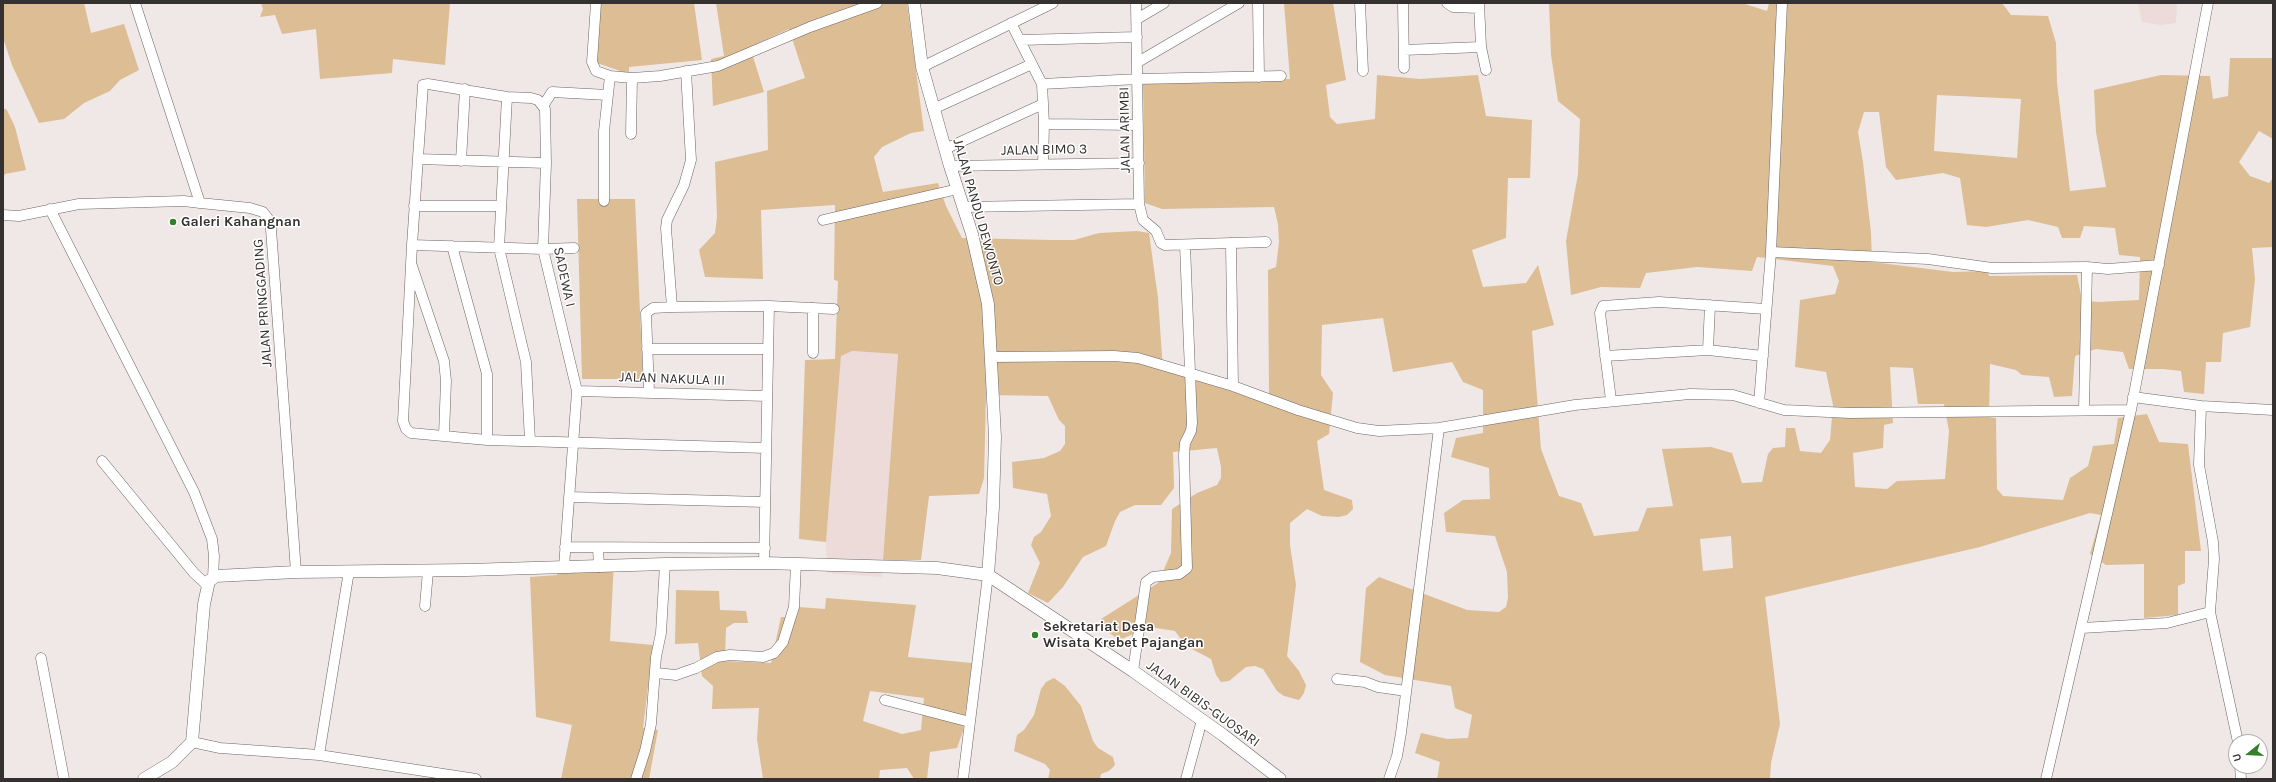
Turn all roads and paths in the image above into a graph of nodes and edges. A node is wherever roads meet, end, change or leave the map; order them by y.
1 (135, 3) edge
2 (596, 3) edge
3 (877, 3) edge
4 (914, 3) edge
5 (1053, 3) edge
6 (1136, 3) edge
7 (1164, 3) edge
8 (1239, 3) edge
9 (1258, 3) edge
10 (1360, 3) edge
11 (1402, 3) edge
12 (1447, 3) edge
13 (1782, 3) edge
14 (2208, 3) edge
15 (1479, 5) edge
16 (1137, 19) junction
17 (1011, 24) junction
18 (1136, 38) junction
19 (1020, 40) junction
20 (1481, 47) junction
21 (1404, 50) junction
22 (1138, 62) junction
23 (1032, 64) junction
24 (922, 67) junction
25 (1404, 68) dead end
26 (1486, 70) dead end
27 (1363, 71) dead end
28 (686, 72) junction
29 (610, 76) junction
30 (1259, 76) junction
31 (1281, 76) dead end
32 (632, 78) junction
33 (1138, 79) junction
34 (1042, 84) junction
35 (466, 89) junction
36 (608, 96) junction
37 (507, 97) junction
38 (1043, 104) junction
39 (543, 106) junction
40 (934, 109) junction
41 (1044, 124) junction
42 (1138, 125) junction
43 (631, 134) dead end
44 (945, 149) junction
45 (418, 159) junction
46 (461, 161) junction
47 (504, 162) junction
48 (546, 163) junction
49 (1139, 163) junction
50 (1043, 164) junction
51 (950, 166) junction
52 (958, 189) junction
53 (604, 201) dead end
54 (200, 203) junction
55 (1139, 204) junction
56 (414, 206) junction
57 (501, 206) junction
58 (963, 208) junction
59 (50, 209) junction
60 (3, 215) edge
61 (822, 220) dead end
62 (1266, 242) dead end
63 (1231, 243) junction
64 (412, 245) junction
65 (1185, 245) junction
66 (452, 246) junction
67 (499, 248) junction
68 (574, 248) dead end
69 (542, 249) junction
70 (1771, 252) junction
71 (411, 265) junction
72 (2159, 265) junction
73 (2087, 267) junction
74 (1710, 305) junction
75 (769, 306) junction
76 (672, 307) junction
77 (813, 308) junction
78 (834, 309) dead end
79 (1766, 309) junction
80 (647, 349) junction
81 (768, 349) junction
82 (1708, 350) junction
83 (813, 353) dead end
84 (1605, 356) junction
85 (1763, 356) junction
86 (993, 357) junction
87 (1189, 373) junction
88 (1233, 386) junction
89 (577, 391) junction
90 (649, 392) junction
91 (767, 396) junction
92 (2133, 397) junction
93 (1611, 400) junction
94 (1759, 403) junction
95 (2201, 406) junction
96 (2084, 409) junction
97 (2131, 410) junction
98 (2273, 410) edge
99 (1440, 428) junction
100 (444, 435) junction
101 (488, 440) junction
102 (530, 441) junction
103 (574, 443) junction
104 (766, 448) junction
105 (102, 461) dead end
106 (569, 497) junction
107 (766, 502) junction
108 (565, 547) junction
109 (598, 548) junction
110 (765, 548) junction
111 (764, 563) junction
112 (665, 564) junction
113 (796, 564) junction
114 (599, 567) junction
115 (564, 568) junction
116 (349, 571) junction
117 (428, 571) junction
118 (296, 572) junction
119 (988, 575) junction
120 (210, 582) junction
121 (425, 606) dead end
122 (2210, 612) junction
123 (2082, 628) junction
124 (41, 658) dead end
125 (1133, 671) junction
126 (656, 673) junction
127 (1337, 679) dead end
128 (1406, 691) junction
129 (885, 700) dead end
130 (1202, 720) junction
131 (970, 722) junction
132 (2236, 734) edge
133 (192, 742) junction
134 (319, 755) junction
135 (64, 779) edge
136 (144, 779) edge
137 (476, 779) edge
138 (636, 779) edge
139 (963, 779) edge
140 (1186, 779) edge
141 (1280, 779) edge
142 (1389, 779) edge
143 (2046, 779) edge

1 - 54 street
2 - 29 street
3 - 28 street
4 - 24 street, JALAN PANDU DEWONTO
5 - 17 street
6 - 16 street, JALAN ARIMBI
7 - 16 street
8 - 22 street
9 - 30 street
10 - 27 street
11 - 21 street
12 - 15 street
13 - 70 street
14 - 72 street
15 - 20 street
16 - 18 street, JALAN ARIMBI
17 - 19 street
17 - 24 street
18 - 19 street
18 - 22 street, JALAN ARIMBI
19 - 23 street
20 - 21 street
20 - 26 street
21 - 25 street
22 - 33 street, JALAN ARIMBI
23 - 34 street
23 - 40 street
24 - 40 street, JALAN PANDU DEWONTO
28 - 32 street
28 - 76 street
29 - 32 street
29 - 36 street
30 - 31 street
30 - 33 street
32 - 43 street
33 - 34 street
33 - 42 street, JALAN ARIMBI
34 - 38 street
35 - 37 street
35 - 45 street
35 - 46 street
36 - 39 street
36 - 53 street
37 - 39 street
37 - 47 street
38 - 41 street
38 - 44 street
39 - 48 street, SADEWA I
40 - 44 street, JALAN PANDU DEWONTO
41 - 42 street
41 - 50 street
42 - 49 street, JALAN ARIMBI
44 - 51 street, JALAN PANDU DEWONTO
45 - 46 street
45 - 56 street
46 - 47 street
47 - 48 street
47 - 57 street
48 - 69 street, SADEWA I
49 - 50 street, JALAN BIMO 3
49 - 55 street, JALAN ARIMBI
50 - 51 street, JALAN BIMO 3
51 - 52 street, JALAN PANDU DEWONTO
52 - 58 street, JALAN PANDU DEWONTO
52 - 61 street
54 - 59 street, JALAN PRINGGADING
54 - 118 street, JALAN PRINGGADING
55 - 58 street
55 - 65 street
56 - 57 street
56 - 64 street
57 - 67 street
58 - 86 street, JALAN PANDU DEWONTO
59 - 60 street, JALAN PRINGGADING
59 - 120 street
62 - 63 street
63 - 65 street
63 - 88 street
64 - 66 street
64 - 71 street
65 - 87 street
66 - 67 street
66 - 101 street
67 - 69 street
67 - 102 street
68 - 69 street
69 - 89 street, SADEWA I
70 - 73 street
70 - 79 street
71 - 100 street
71 - 100 street
72 - 73 street
72 - 92 street
73 - 96 street
74 - 79 street
74 - 82 street
74 - 84 street
75 - 76 street
75 - 77 street
75 - 81 street
76 - 80 street
77 - 78 street
77 - 83 street
79 - 85 street
80 - 81 street
80 - 90 street
81 - 91 street
82 - 84 street
82 - 85 street
84 - 93 street
85 - 94 street
86 - 87 street
86 - 119 street, JALAN PANDU DEWONTO
87 - 88 street
87 - 125 street
88 - 99 street
89 - 90 street, JALAN NAKULA III
89 - 103 street, SADEWA I
90 - 91 street, JALAN NAKULA III
91 - 104 street
92 - 95 street
92 - 97 street
93 - 94 street
93 - 99 street
94 - 96 street
95 - 98 street
95 - 122 street
96 - 97 street
97 - 123 street
99 - 128 street
100 - 101 street
101 - 102 street
102 - 103 street
103 - 104 street
103 - 106 street, SADEWA I
104 - 107 street
105 - 120 street
106 - 107 street
106 - 108 street, SADEWA I
107 - 110 street
108 - 109 street
108 - 115 street, SADEWA I
109 - 110 street
109 - 114 street
110 - 111 street
111 - 112 street
111 - 113 street
112 - 114 street
112 - 126 street
113 - 119 street
113 - 126 street
114 - 115 street
115 - 117 street
116 - 117 street
116 - 118 street
116 - 134 street
117 - 121 street
118 - 120 street
119 - 125 street, JALAN BIBIS-GUOSARI
119 - 131 street
120 - 133 street
122 - 123 street
122 - 132 street
123 - 143 street
124 - 135 street
125 - 130 street, JALAN BIBIS-GUOSARI
126 - 138 street
127 - 128 street
128 - 142 street
129 - 131 street
130 - 140 street
130 - 141 street, JALAN BIBIS-GUOSARI
131 - 139 street
133 - 134 street
133 - 136 street
134 - 137 street

